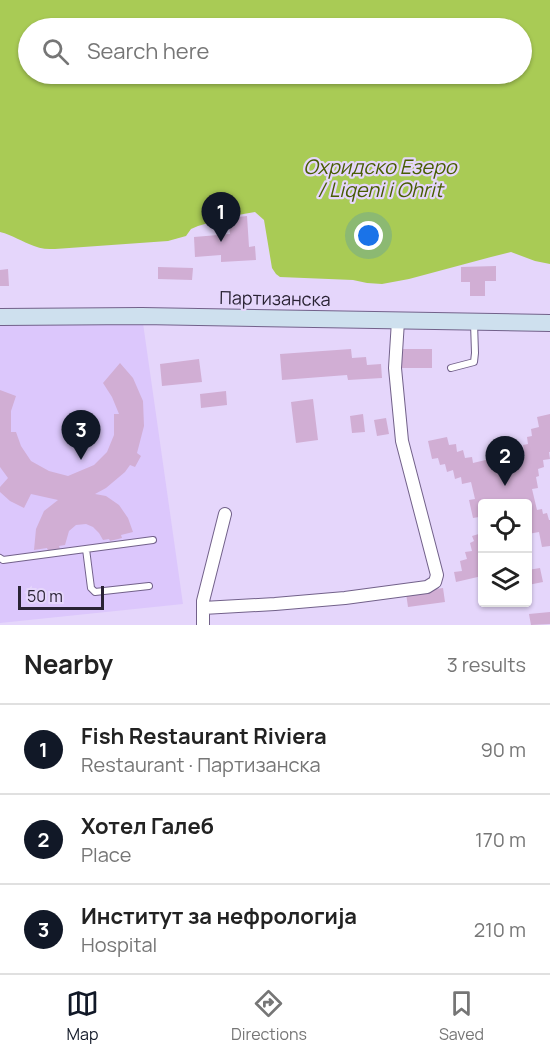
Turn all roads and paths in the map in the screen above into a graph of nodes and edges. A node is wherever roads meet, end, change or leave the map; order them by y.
1 (0, 316) edge
2 (398, 321) junction
3 (474, 322) junction
4 (550, 323) edge
5 (451, 368) dead end
6 (225, 514) dead end
7 (153, 540) dead end
8 (86, 549) junction
9 (0, 558) edge
10 (150, 586) dead end
11 (203, 608) junction
12 (203, 625) edge

1 - 2 main road, Партизанска
2 - 3 main road, Партизанска
2 - 11 street
3 - 4 main road, Партизанска
3 - 5 lane
6 - 11 street
7 - 8 lane
8 - 9 lane
8 - 10 lane
11 - 12 street

